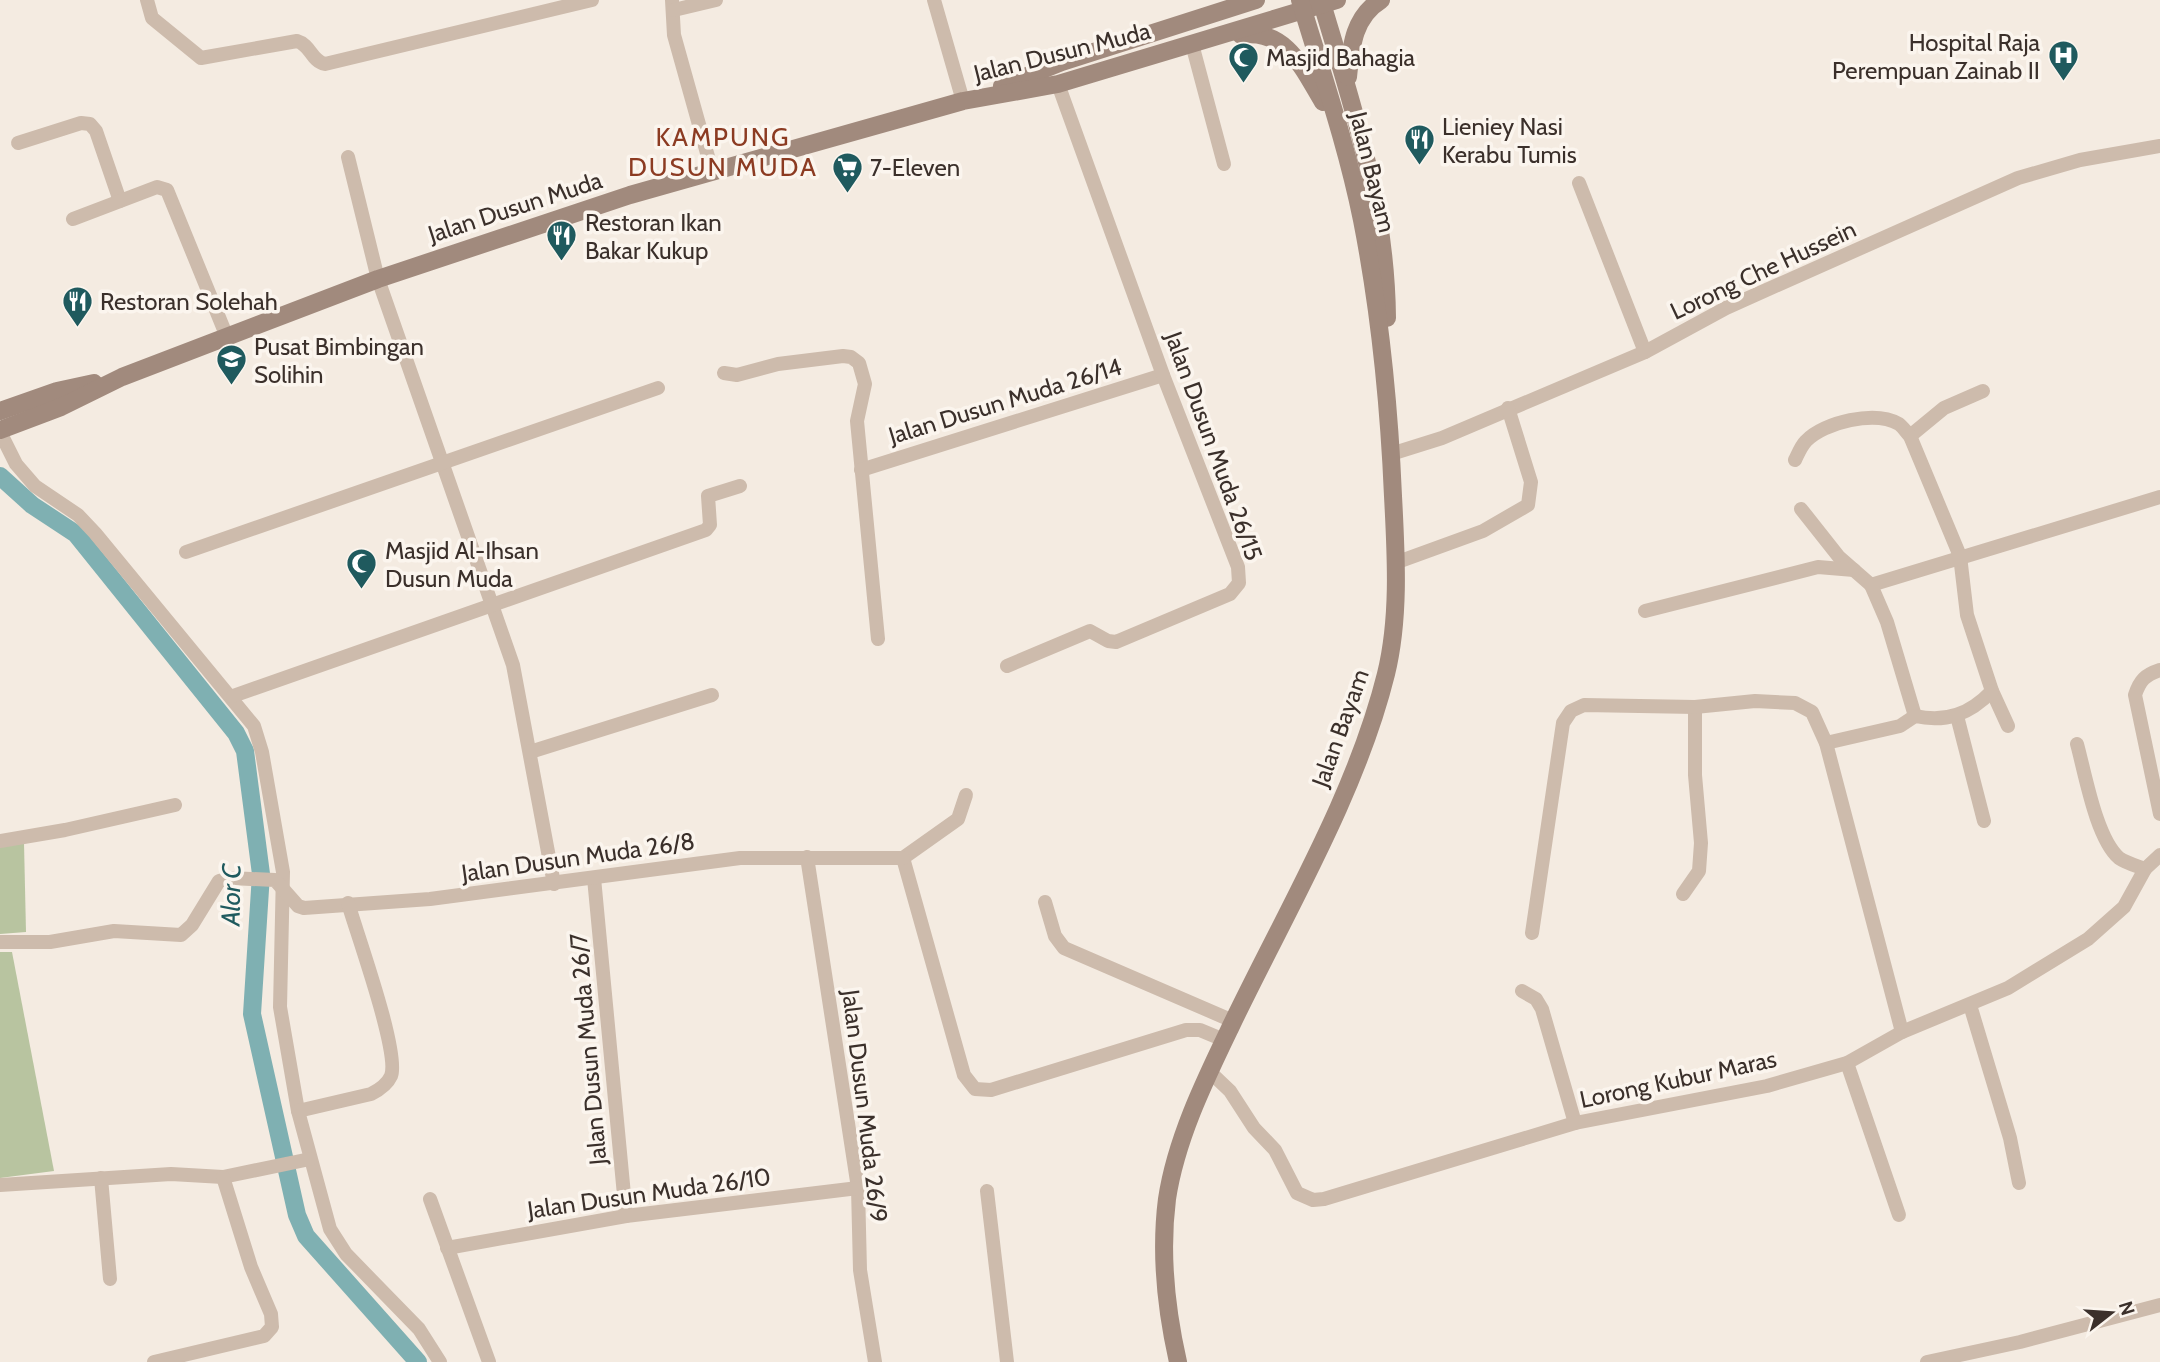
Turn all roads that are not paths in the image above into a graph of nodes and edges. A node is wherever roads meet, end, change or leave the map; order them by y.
1 (147, 0) edge
2 (592, 0) edge
3 (716, 0) edge
4 (934, 0) edge
5 (1226, 0) edge
6 (1256, 0) edge
7 (1381, 0) edge
8 (1327, 2) edge
9 (673, 5) edge
10 (1302, 5) edge
11 (1203, 17) junction
12 (1201, 42) junction
13 (1058, 83) junction
14 (1347, 86) junction
15 (962, 101) junction
16 (1337, 126) junction
17 (18, 143) dead end
18 (2160, 146) edge
19 (348, 157) dead end
20 (1224, 164) dead end
21 (712, 171) junction
22 (1579, 183) dead end
23 (120, 201) junction
24 (73, 219) dead end
25 (378, 279) junction
26 (226, 337) junction
27 (1645, 352) junction
28 (724, 373) dead end
29 (1163, 376) junction
30 (122, 377) junction
31 (1388, 384) junction
32 (657, 388) dead end
33 (1983, 391) dead end
34 (1508, 408) junction
35 (0, 411) edge
36 (0, 431) edge
37 (1910, 436) junction
38 (1391, 454) junction
39 (1794, 460) dead end
40 (442, 463) junction
41 (861, 470) junction
42 (740, 486) dead end
43 (2160, 497) edge
44 (1801, 509) dead end
45 (186, 552) dead end
46 (1960, 556) junction
47 (1395, 563) junction
48 (1854, 570) junction
49 (1871, 585) junction
50 (493, 605) junction
51 (1646, 611) dead end
52 (878, 639) dead end
53 (1007, 666) dead end
54 (2160, 670) edge
55 (1992, 691) junction
56 (712, 695) dead end
57 (233, 696) junction
58 (1695, 707) junction
59 (1915, 716) junction
60 (1957, 716) junction
61 (2008, 726) dead end
62 (1826, 743) junction
63 (2077, 744) dead end
64 (530, 752) junction
65 (966, 795) dead end
66 (176, 805) dead end
67 (2160, 814) edge
68 (1984, 821) dead end
69 (0, 841) edge
70 (2160, 855) edge
71 (807, 857) junction
72 (903, 858) junction
73 (2145, 869) junction
74 (594, 878) junction
75 (277, 883) junction
76 (554, 884) junction
77 (1683, 894) dead end
78 (1045, 902) dead end
79 (348, 904) junction
80 (1532, 933) dead end
81 (0, 942) edge
82 (1522, 991) dead end
83 (1970, 1005) junction
84 (1233, 1021) junction
85 (1902, 1032) junction
86 (1224, 1040) junction
87 (1847, 1063) junction
88 (1210, 1072) junction
89 (298, 1111) junction
90 (1575, 1123) junction
91 (304, 1160) junction
92 (223, 1177) junction
93 (101, 1178) junction
94 (2019, 1183) dead end
95 (0, 1185) edge
96 (858, 1188) junction
97 (988, 1191) dead end
98 (430, 1199) dead end
99 (1899, 1215) dead end
100 (626, 1216) junction
101 (447, 1248) junction
102 (110, 1279) dead end
103 (2160, 1305) edge
104 (1167, 1313) junction
105 (154, 1362) edge
106 (440, 1362) edge
107 (489, 1362) edge
108 (875, 1362) edge
109 (1007, 1362) edge
110 (1166, 1362) edge
111 (1178, 1362) edge
112 (1927, 1362) edge

1 - 2 street
3 - 9 street
4 - 15 street
5 - 11 main road
6 - 11 main road
7 - 14 main road
8 - 10 main road, Jalan Dusun Muda
8 - 14 main road
9 - 21 street
10 - 12 main road, Jalan Dusun Muda
10 - 16 main road, Jalan Bayam
11 - 15 main road
12 - 13 main road, Jalan Dusun Muda
12 - 16 main road
12 - 20 street
13 - 15 main road, Jalan Dusun Muda
13 - 29 street, Jalan Dusun Muda 26/15
14 - 31 main road
15 - 21 main road, Jalan Dusun Muda
16 - 31 main road, Jalan Bayam
17 - 23 street
18 - 27 street, Lorong Che Hussein
19 - 25 street
21 - 25 main road, Jalan Dusun Muda
22 - 27 street
23 - 24 street
23 - 26 street
25 - 26 main road, Jalan Dusun Muda
25 - 40 street
26 - 30 main road, Jalan Dusun Muda
27 - 34 street, Lorong Che Hussein
28 - 41 street
29 - 41 street, Jalan Dusun Muda 26/14
29 - 53 street, Jalan Dusun Muda 26/15
30 - 35 main road, Jalan Dusun Muda
30 - 36 main road, Jalan Dusun Muda
31 - 38 main road, Jalan Bayam
32 - 40 street
33 - 37 street
34 - 38 street, Lorong Che Hussein
34 - 47 street
36 - 57 street
37 - 39 street
37 - 46 street
38 - 47 main road, Jalan Bayam
40 - 45 street
40 - 50 street
41 - 52 street
42 - 50 street
43 - 46 street
44 - 48 street
46 - 49 street
46 - 55 street
47 - 84 main road, Jalan Bayam
48 - 49 street
48 - 51 street
49 - 59 street
50 - 57 street
50 - 64 street
54 - 67 street
55 - 60 street
55 - 61 street
56 - 64 street
57 - 75 street
58 - 62 street
58 - 77 street
58 - 80 street
59 - 60 street
59 - 62 street
60 - 68 street
62 - 85 street
63 - 73 street
64 - 76 street
65 - 72 street
66 - 69 street
70 - 73 street, Lorong Kubur Maras
71 - 72 street, Jalan Dusun Muda 26/8
71 - 74 street, Jalan Dusun Muda 26/8
71 - 96 street, Jalan Dusun Muda 26/9
72 - 86 street
73 - 83 street, Lorong Kubur Maras
74 - 76 street, Jalan Dusun Muda 26/8
74 - 100 street, Jalan Dusun Muda 26/7
75 - 79 street, Jalan Dusun Muda 26/8
75 - 81 street
75 - 89 street
76 - 79 street, Jalan Dusun Muda 26/8
78 - 84 street
79 - 89 street
82 - 90 street
83 - 85 street, Lorong Kubur Maras
83 - 94 street
84 - 86 main road, Jalan Bayam
85 - 87 street, Lorong Kubur Maras
86 - 88 main road, Jalan Bayam
87 - 90 street, Lorong Kubur Maras
87 - 99 street
88 - 90 street, Lorong Kubur Maras
88 - 104 main road, Jalan Bayam
89 - 91 street
91 - 92 street
91 - 106 street
92 - 93 street
92 - 105 street
93 - 95 street
93 - 102 street
96 - 100 street, Jalan Dusun Muda 26/10
96 - 108 street, Jalan Dusun Muda 26/9
97 - 109 street
98 - 101 street
100 - 101 street, Jalan Dusun Muda 26/10
101 - 107 street
103 - 112 street
104 - 110 main road
104 - 111 main road, Jalan Bayam

